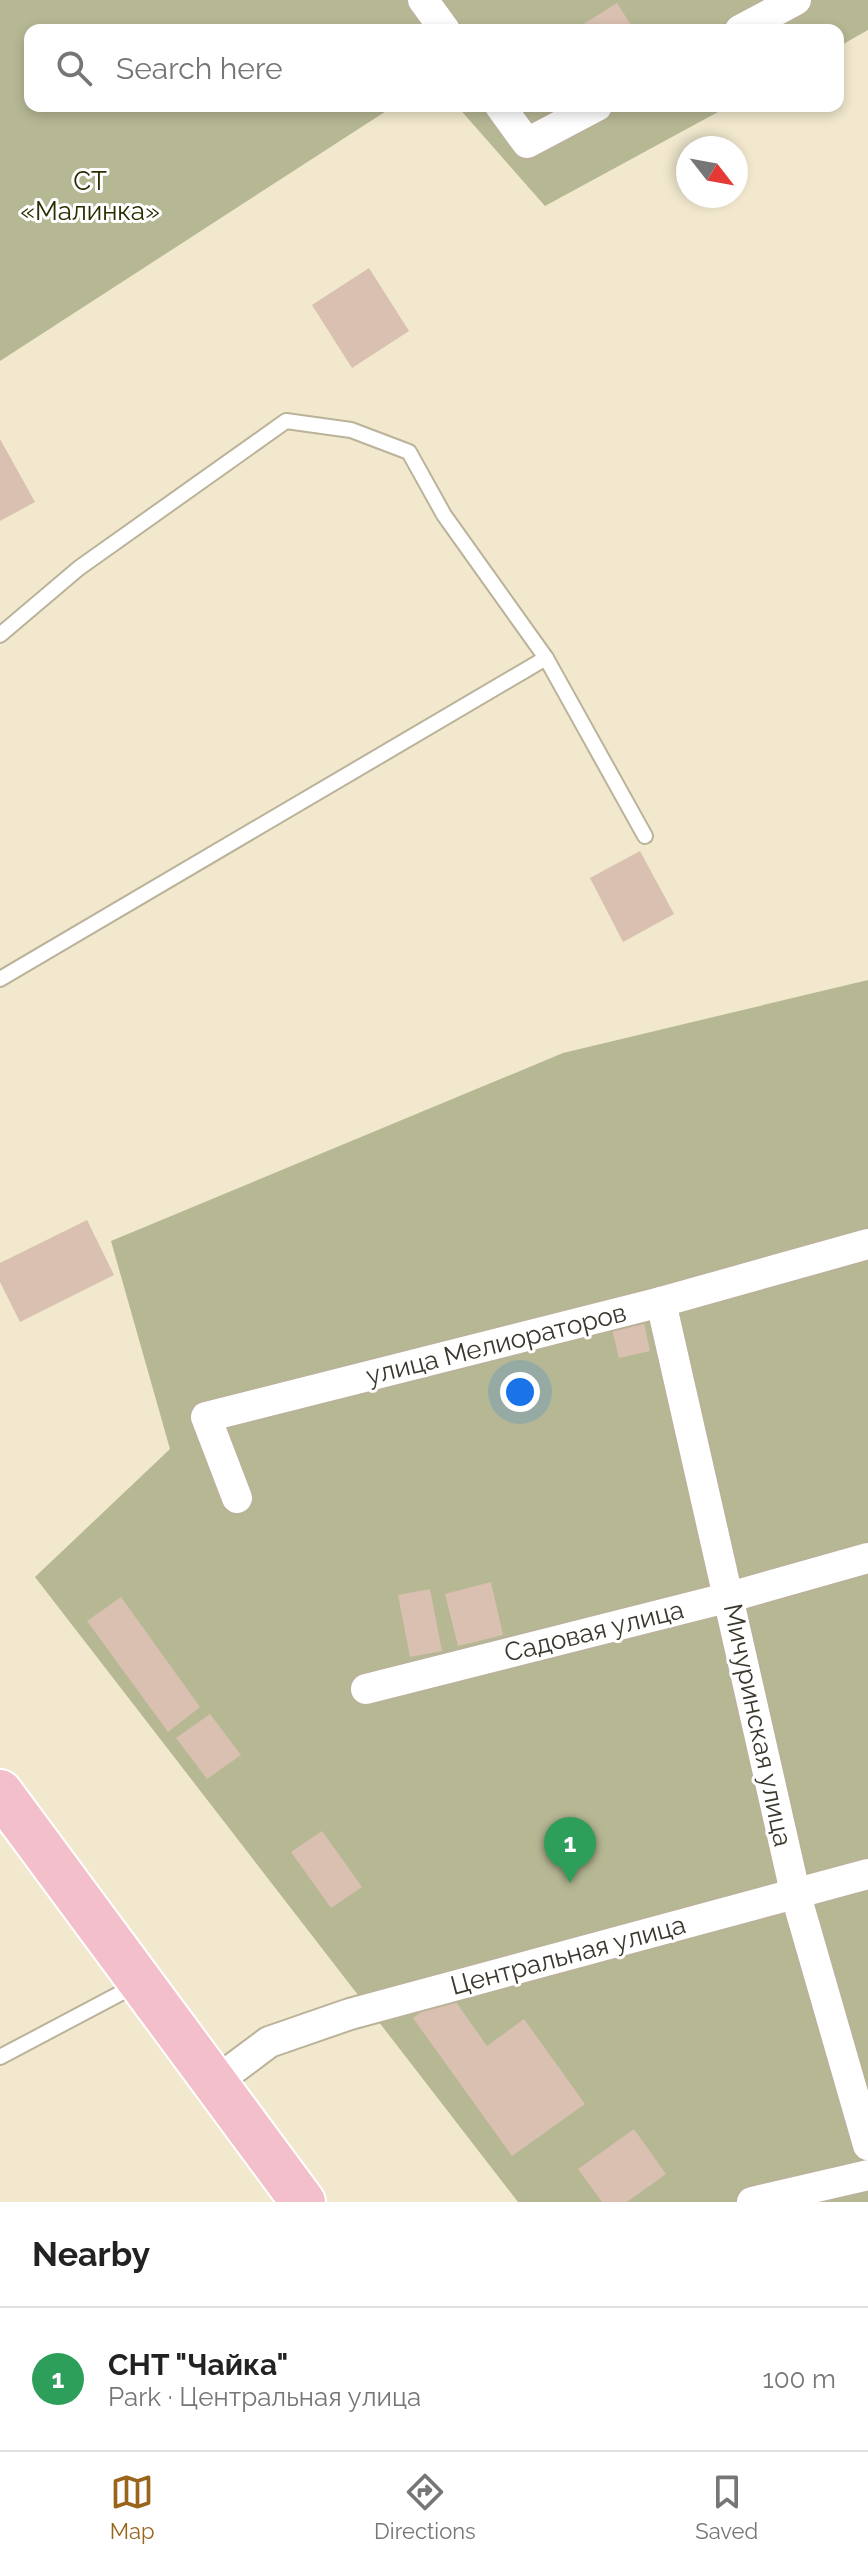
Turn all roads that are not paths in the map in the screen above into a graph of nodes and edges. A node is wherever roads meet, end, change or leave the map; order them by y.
1 (423, 0) edge
2 (796, 0) edge
3 (441, 24) edge
4 (751, 24) edge
5 (504, 112) edge
6 (586, 112) edge
7 (0, 635) edge
8 (546, 658) junction
9 (645, 836) dead end
10 (0, 979) edge
11 (868, 1244) edge
12 (661, 1302) junction
13 (237, 1498) dead end
14 (868, 1558) edge
15 (730, 1597) junction
16 (366, 1689) dead end
17 (0, 1792) edge
18 (868, 1874) edge
19 (795, 1892) junction
20 (142, 1982) junction
21 (0, 2057) edge
22 (214, 2083) junction
23 (868, 2145) edge
24 (868, 2175) edge
25 (303, 2202) edge
26 (752, 2202) edge

1 - 3 street
2 - 4 street
5 - 6 street
7 - 8 lane
8 - 9 lane
8 - 10 lane
11 - 12 street, улица Мелиораторов
12 - 13 street, улица Мелиораторов
12 - 15 street, Мичуринская улица
14 - 15 street, Садовая улица
15 - 16 street, Садовая улица
15 - 19 street, Мичуринская улица
17 - 20 main road
18 - 19 street, Центральная улица
19 - 22 street, Центральная улица
19 - 23 street, Мичуринская улица
20 - 21 lane
20 - 22 main road
22 - 25 main road
24 - 26 street

